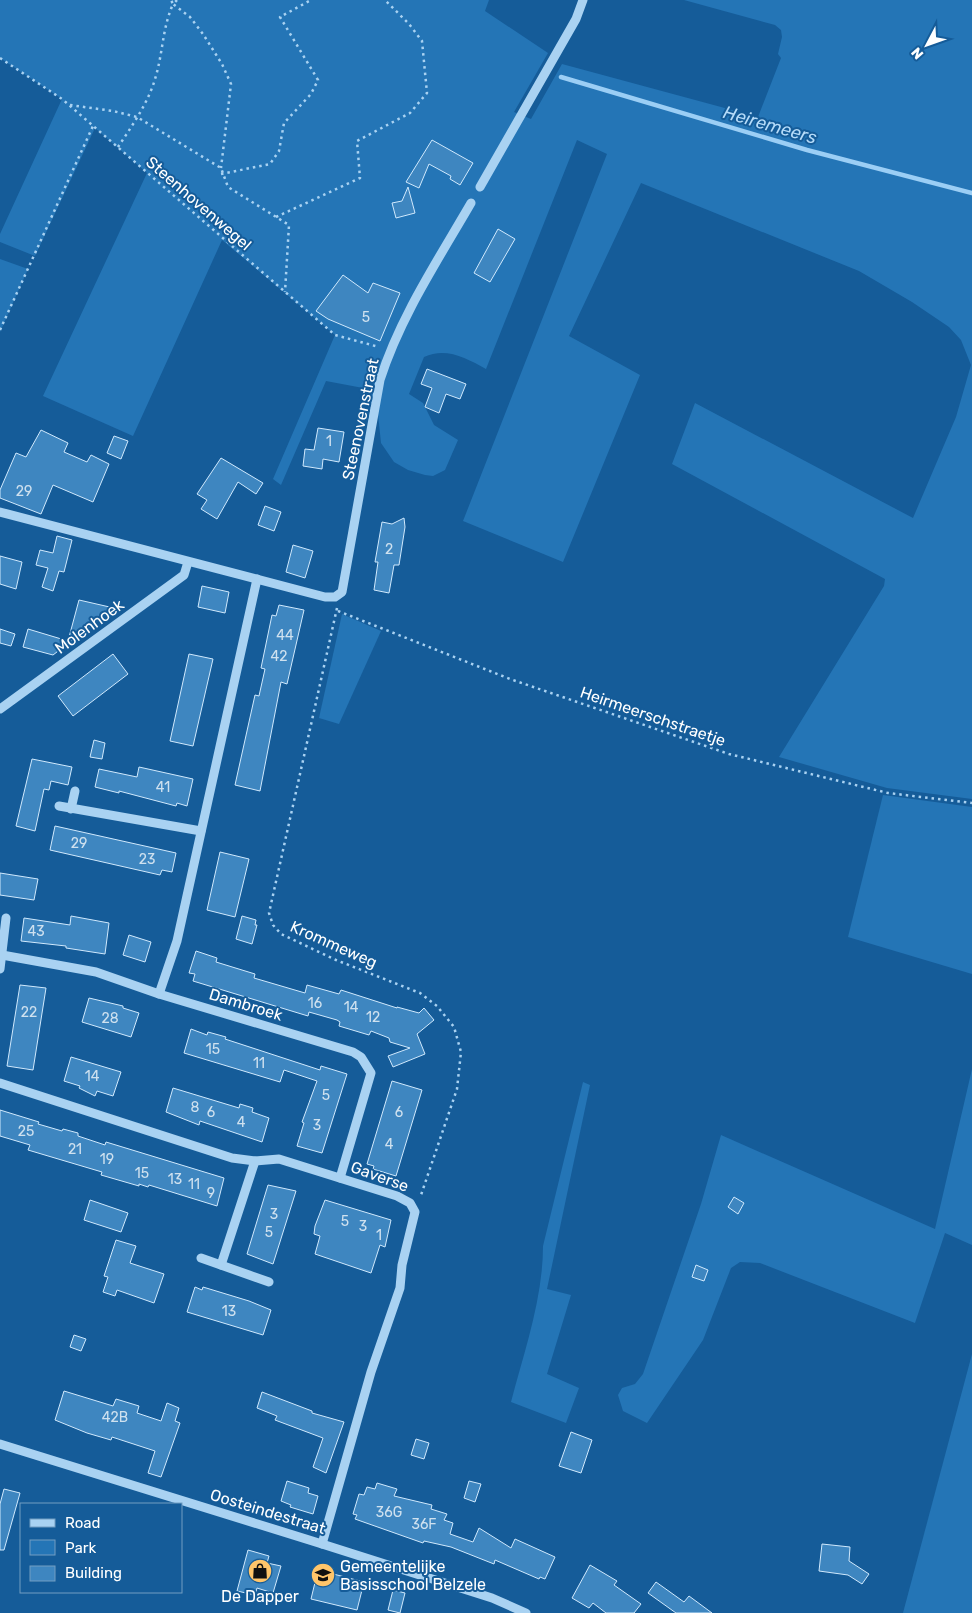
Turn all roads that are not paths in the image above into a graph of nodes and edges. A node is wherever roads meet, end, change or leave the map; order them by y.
1 (583, 0) edge
2 (480, 187) dead end
3 (471, 202) dead end
4 (0, 512) edge
5 (188, 562) junction
6 (257, 579) junction
7 (0, 709) edge
8 (76, 791) dead end
9 (58, 806) dead end
10 (71, 809) junction
11 (201, 831) junction
12 (6, 918) dead end
13 (2, 955) junction
14 (0, 969) edge
15 (159, 994) junction
16 (0, 1083) edge
17 (255, 1161) junction
18 (340, 1178) junction
19 (201, 1258) dead end
20 (221, 1264) junction
21 (269, 1282) dead end
22 (0, 1444) edge
23 (322, 1544) junction
24 (526, 1613) edge

1 - 2 street
3 - 6 street, Steenovenstraat
4 - 5 street
5 - 6 street
5 - 7 street, Molenhoek
6 - 11 street
8 - 10 street
9 - 10 street
10 - 11 street
11 - 15 street
12 - 13 street
13 - 14 street
13 - 15 street
15 - 18 street, Dambroek
16 - 17 street, Gaverse
17 - 18 street, Gaverse
17 - 20 street
18 - 23 street, Gaverse
19 - 20 street
20 - 21 street
22 - 23 street, Oosteindestraat
23 - 24 street, Oosteindestraat

